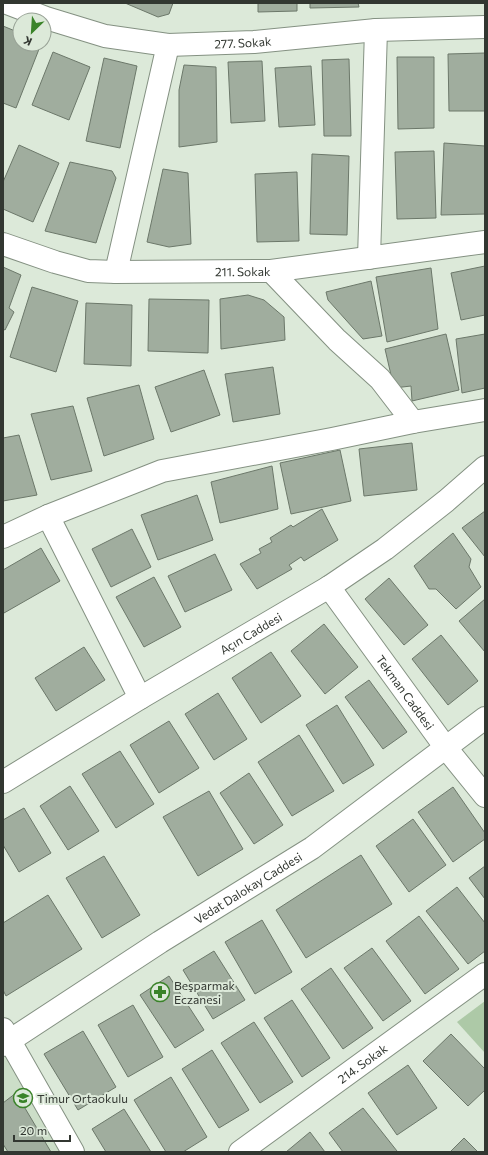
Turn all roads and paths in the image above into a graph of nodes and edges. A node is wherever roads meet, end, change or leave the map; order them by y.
1 (7, 3) edge
2 (485, 27) edge
3 (376, 30) junction
4 (168, 45) junction
5 (485, 242) edge
6 (3, 244) edge
7 (369, 258) junction
8 (271, 271) junction
9 (116, 272) junction
10 (485, 410) edge
11 (413, 422) junction
12 (485, 467) edge
13 (48, 516) junction
14 (3, 538) edge
15 (329, 587) junction
16 (140, 698) junction
17 (485, 718) edge
18 (446, 748) junction
19 (3, 782) edge
20 (485, 796) edge
21 (485, 974) edge
22 (5, 1038) edge
23 (73, 1152) edge
24 (240, 1152) edge

1 - 4 street, 277. Sokak
2 - 3 street, 277. Sokak
3 - 4 street, 277. Sokak
3 - 7 street
4 - 9 street
5 - 7 street, 211. Sokak
6 - 9 street, 211. Sokak
7 - 8 street, 211. Sokak
8 - 9 street, 211. Sokak
8 - 11 street
10 - 11 street
11 - 13 street
12 - 15 street, Açın Caddesi
13 - 14 street
13 - 16 street
15 - 16 street, Açın Caddesi
15 - 18 street, Tekman Caddesi
16 - 19 street, Açın Caddesi
17 - 18 street, Vedat Dalokay Caddesi
18 - 20 street, Tekman Caddesi
18 - 22 street, Vedat Dalokay Caddesi
21 - 24 street, 214. Sokak
22 - 23 street

